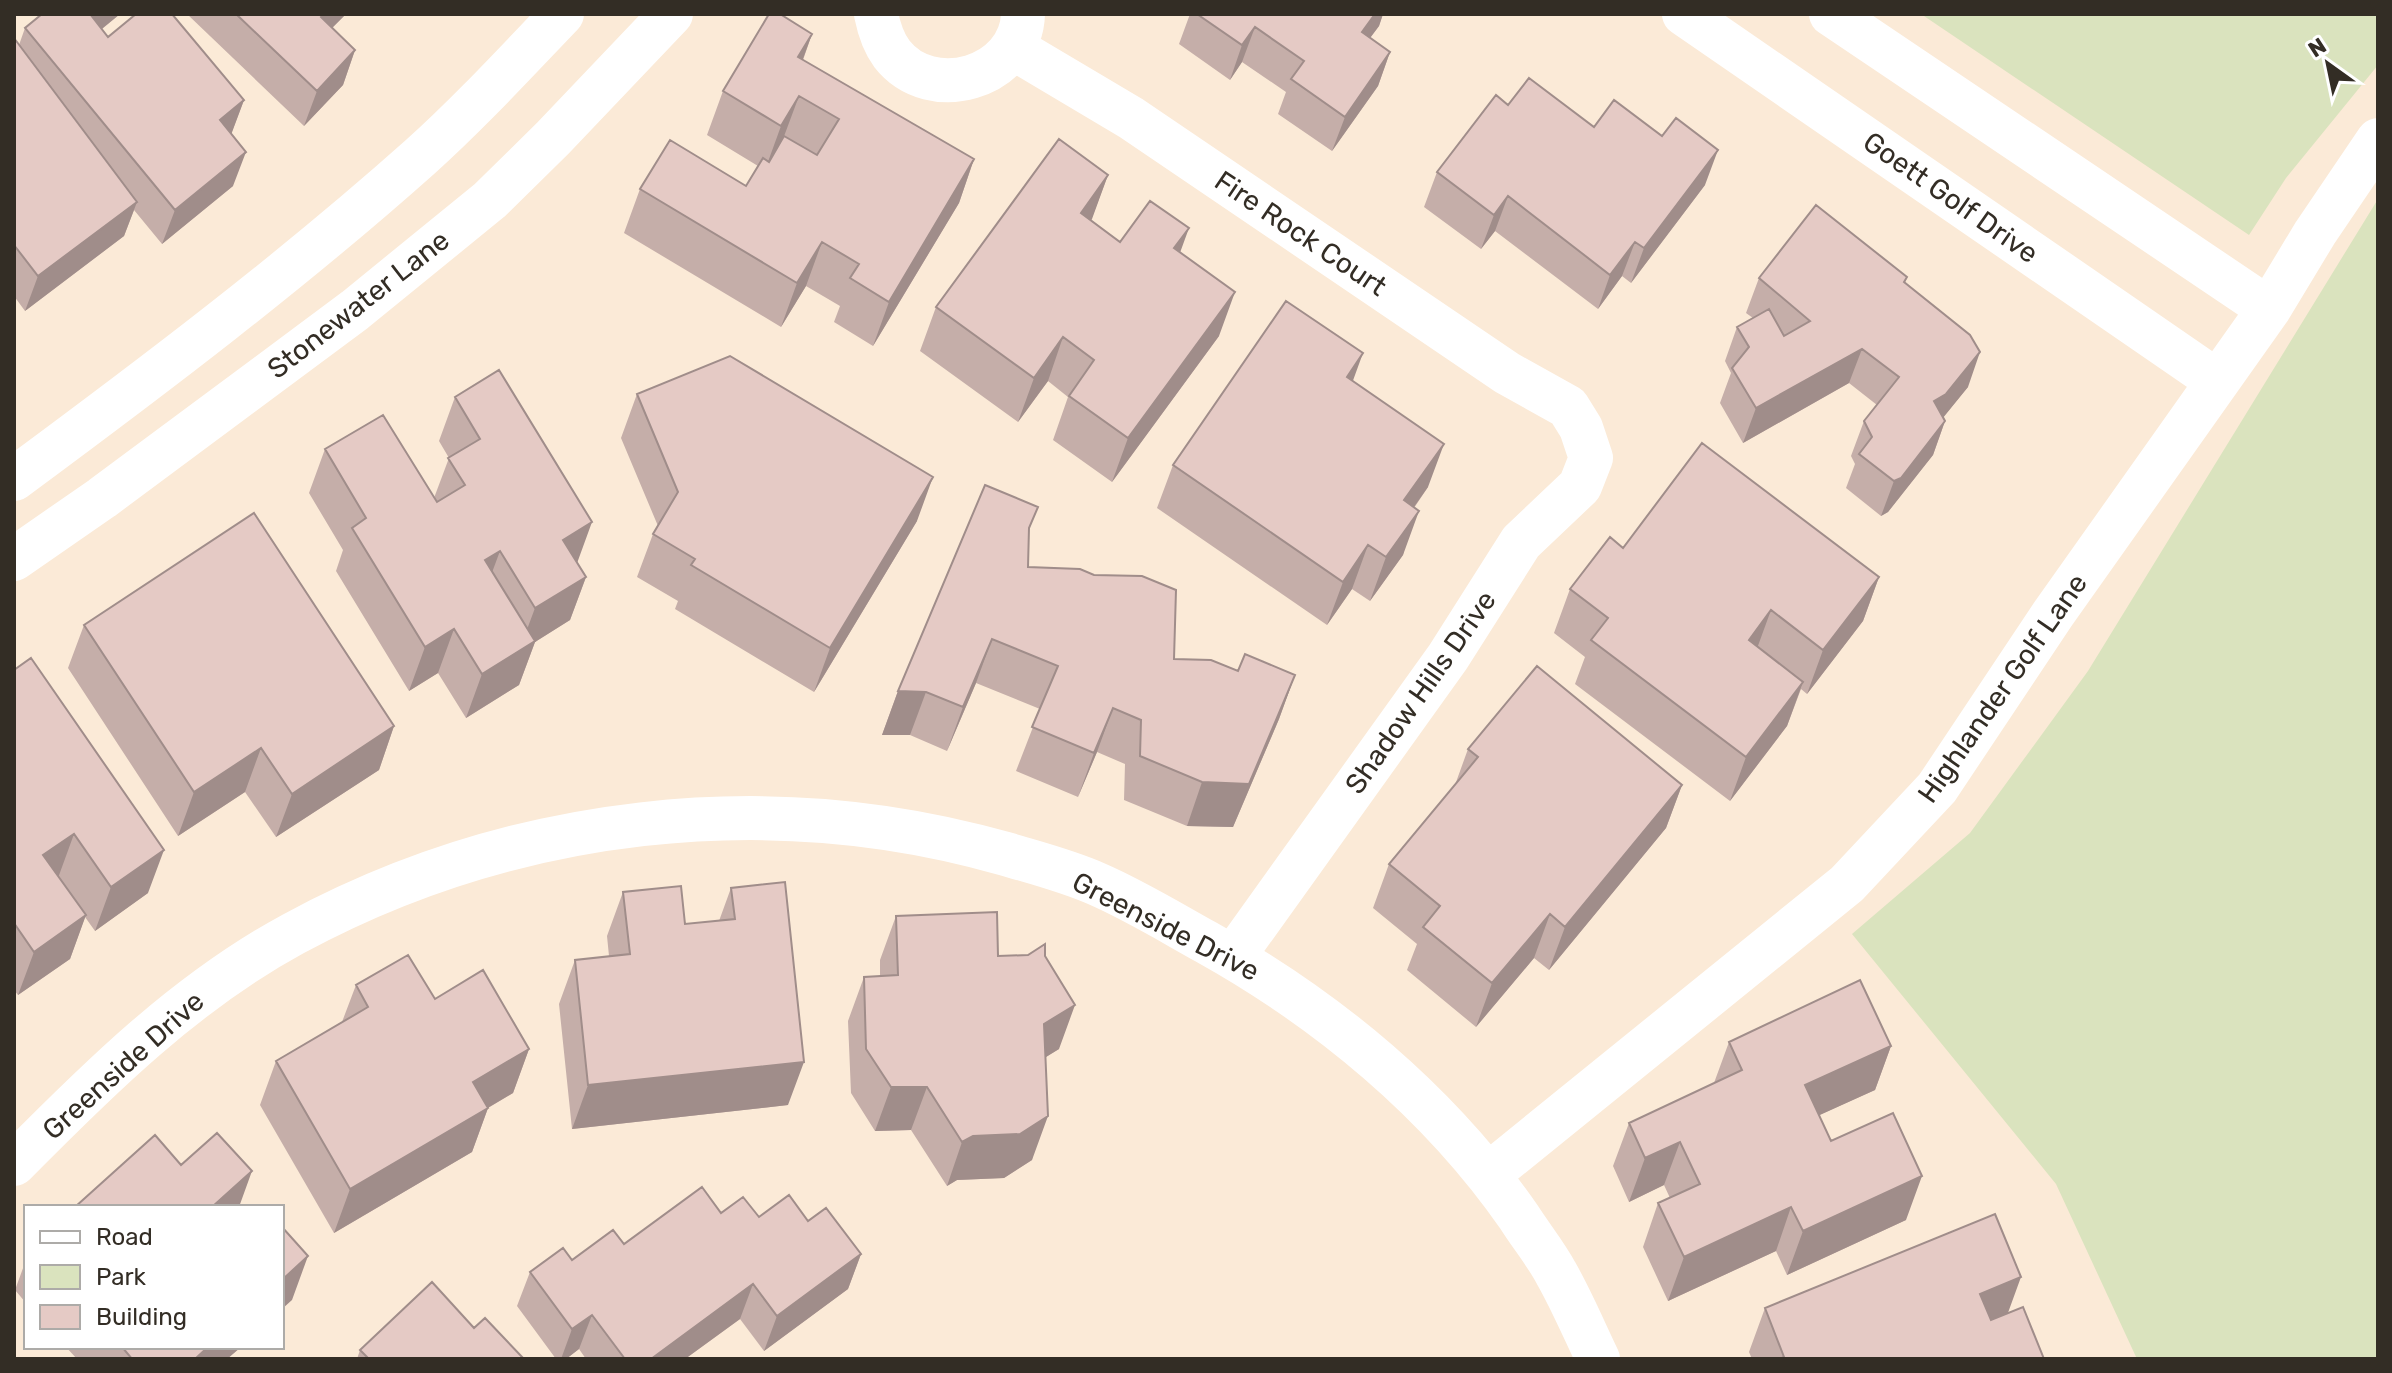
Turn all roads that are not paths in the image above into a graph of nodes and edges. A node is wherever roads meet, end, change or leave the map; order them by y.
1 (562, 14) edge
2 (671, 14) edge
3 (876, 14) edge
4 (1684, 14) edge
5 (1831, 14) edge
6 (1018, 31) edge
7 (2378, 140) edge
8 (2269, 309) junction
9 (2217, 381) junction
10 (1581, 428) joint
11 (14, 479) edge
12 (14, 559) edge
13 (1233, 957) junction
14 (14, 1164) edge
15 (1489, 1174) junction
16 (1598, 1359) edge

1 - 11 street
2 - 12 street, Stonewater Lane
3 - 6 street, Fire Rock Court
4 - 9 street, Goett Golf Drive
5 - 8 street
6 - 10 street, Fire Rock Court
7 - 8 street, Highlander Golf Lane
8 - 9 street, Highlander Golf Lane
9 - 15 street, Highlander Golf Lane
10 - 13 street, Shadow Hills Drive
13 - 14 street, Greenside Drive
13 - 15 street, Greenside Drive
15 - 16 street, Greenside Drive

